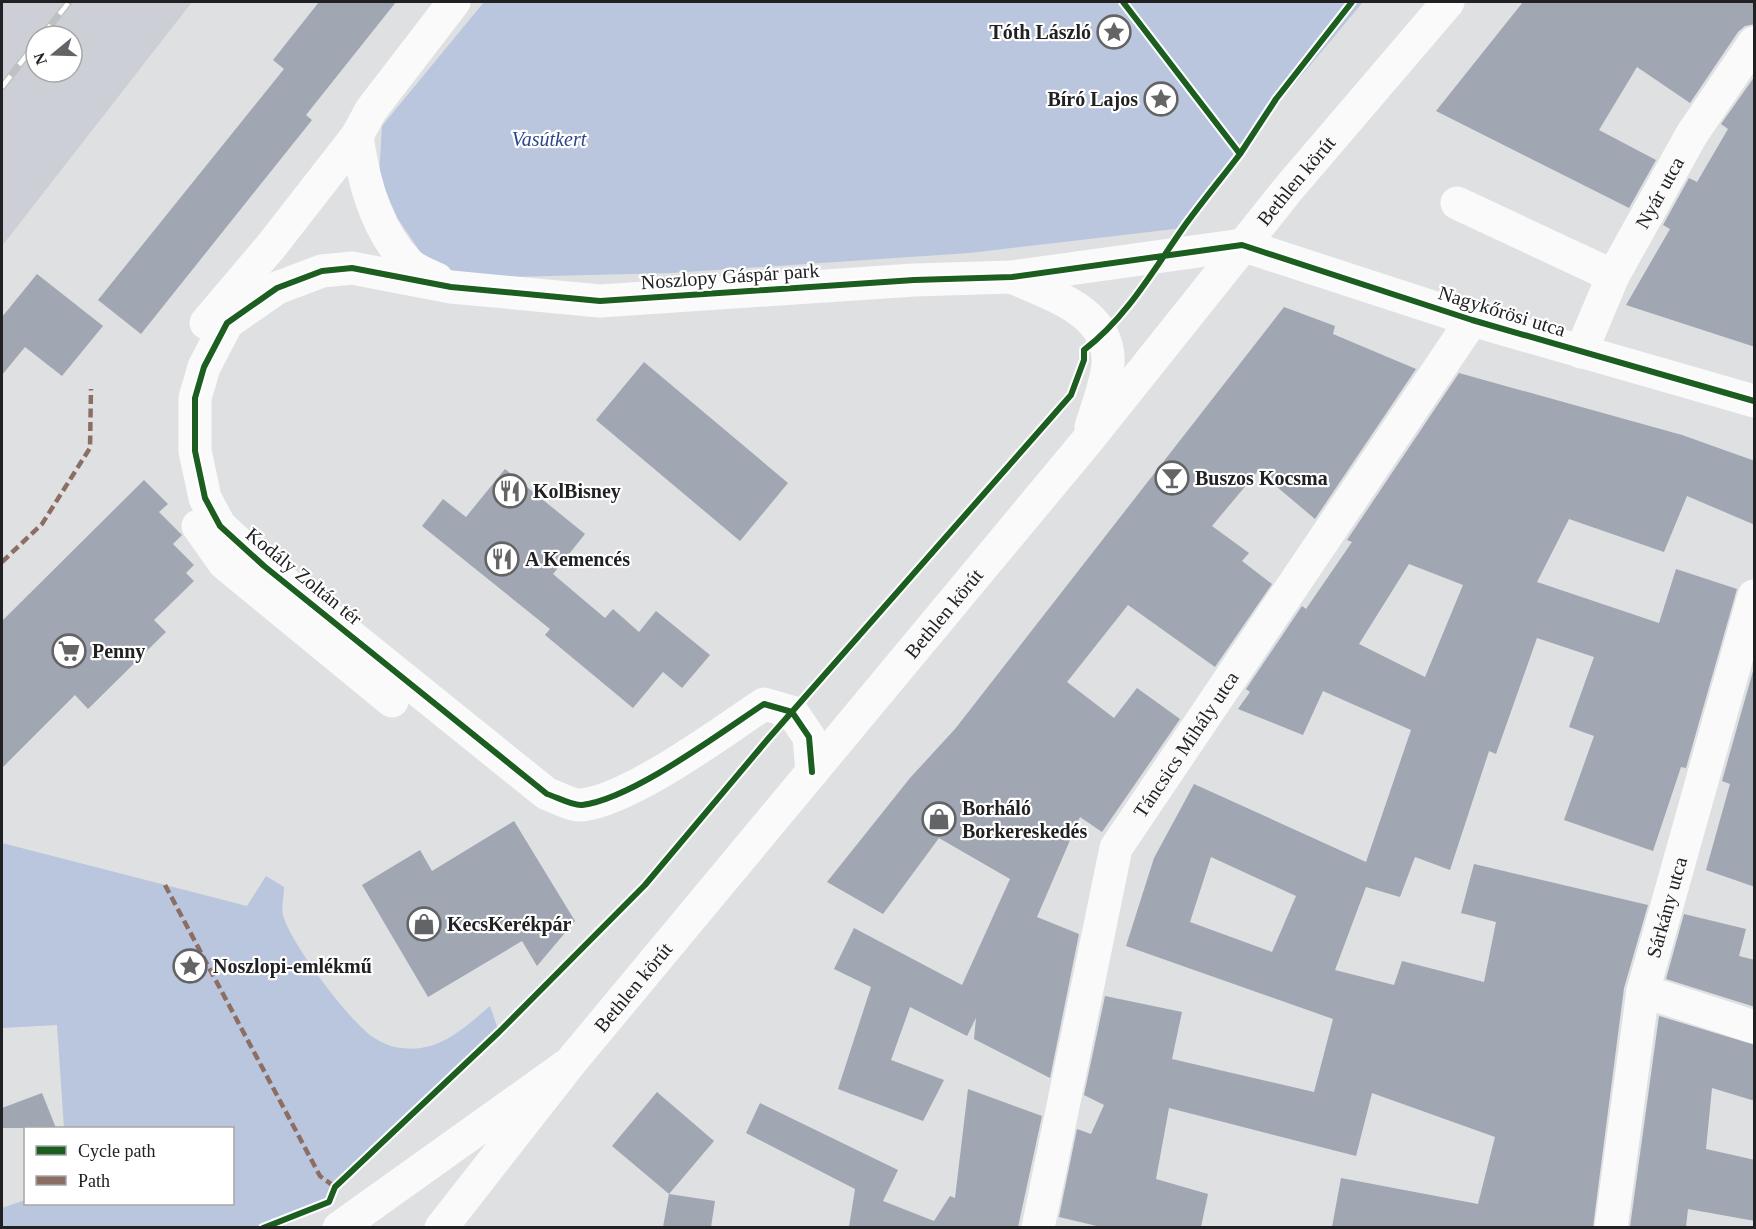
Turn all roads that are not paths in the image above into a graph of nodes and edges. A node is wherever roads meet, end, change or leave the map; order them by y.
1 (454, 2) edge
2 (1448, 2) edge
3 (1755, 43) edge
4 (357, 136) junction
5 (1457, 203) dead end
6 (272, 244) junction
7 (1242, 245) junction
8 (1613, 276) junction
9 (1012, 277) junction
10 (413, 280) joint
11 (451, 287) junction
12 (256, 301) junction
13 (1472, 320) junction
14 (227, 323) junction
15 (1581, 352) junction
16 (1755, 401) edge
17 (174, 403) junction
18 (1087, 441) junction
19 (1755, 597) edge
20 (392, 701) dead end
21 (812, 772) junction
22 (1643, 991) junction
23 (1755, 1027) edge
24 (570, 1063) junction
25 (339, 1227) edge
26 (441, 1227) edge
27 (1038, 1227) edge
28 (1611, 1227) edge

1 - 4 street, Kodály Zoltán tér
2 - 7 street, Bethlen körút
3 - 8 street, Nyár utca
4 - 6 street, Kodály Zoltán tér
4 - 11 street
5 - 8 street
6 - 12 street, Kodály Zoltán tér
6 - 17 street, Kodály Zoltán tér
7 - 9 street, Noszlopy Gáspár park
7 - 13 street, Nagykőrösi utca
7 - 18 street, Bethlen körút
8 - 15 street, Nyár utca
9 - 11 street, Noszlopy Gáspár park
9 - 18 street, Noszlopy Gáspár park
10 - 11 street, Noszlopy Gáspár park
10 - 12 street, Kodály Zoltán tér
12 - 14 street, Kodály Zoltán tér
13 - 15 street, Nagykőrösi utca
13 - 27 street, Táncsics Mihály utca
14 - 17 street, Kodály Zoltán tér
14 - 21 street, Kodály Zoltán tér
15 - 16 street, Nagykőrösi utca
17 - 20 street, Kodály Zoltán tér
18 - 21 street, Bethlen körút
19 - 22 street, Sárkány utca
21 - 24 street, Bethlen körút
22 - 23 street
22 - 28 street, Sárkány utca
24 - 25 street
24 - 26 street, Bethlen körút

